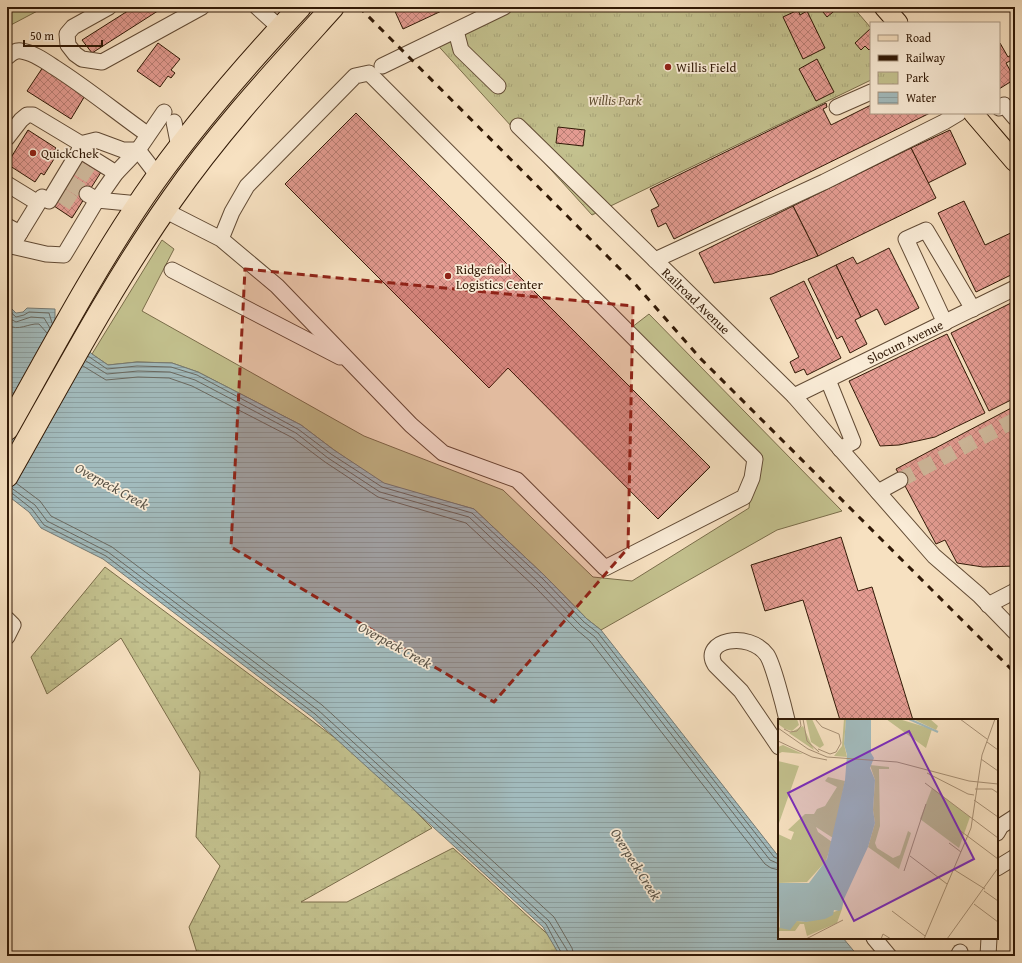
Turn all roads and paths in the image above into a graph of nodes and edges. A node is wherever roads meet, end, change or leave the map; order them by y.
1 (109, 7) edge
2 (257, 7) edge
3 (300, 7) edge
4 (504, 7) edge
5 (884, 7) edge
6 (197, 9) edge
7 (330, 11) edge
8 (897, 22) edge
9 (280, 28) junction
10 (456, 31) junction
11 (7, 57) edge
12 (382, 66) dead end
13 (498, 86) dead end
14 (870, 92) edge
15 (837, 107) dead end
16 (1000, 107) edge
17 (957, 114) edge
18 (982, 116) edge
19 (1015, 118) edge
20 (518, 126) dead end
21 (147, 134) junction
22 (7, 138) edge
23 (179, 147) junction
24 (81, 148) junction
25 (138, 150) junction
26 (1015, 162) edge
27 (116, 173) junction
28 (158, 176) junction
29 (7, 184) edge
30 (38, 203) junction
31 (88, 204) junction
32 (139, 204) junction
33 (164, 210) junction
34 (7, 226) edge
35 (20, 233) junction
36 (221, 238) junction
37 (10, 246) edge
38 (654, 260) junction
39 (172, 270) dead end
40 (1015, 288) edge
41 (973, 309) junction
42 (945, 323) junction
43 (351, 363) junction
44 (828, 380) junction
45 (794, 396) junction
46 (7, 429) edge
47 (840, 449) junction
48 (7, 476) edge
49 (900, 480) tunnel mouth
50 (874, 487) junction
51 (1015, 591) edge
52 (988, 605) junction
53 (7, 618) edge
54 (1015, 632) edge
55 (7, 637) edge
56 (787, 719) edge
57 (778, 746) edge
58 (1015, 817) edge
59 (998, 831) edge
60 (1015, 857) edge
61 (998, 867) edge
62 (875, 939) edge
63 (989, 939) edge
64 (889, 956) edge
65 (988, 956) edge

1 - 6 street
2 - 9 street
3 - 9 highway
4 - 10 street
5 - 8 main road
7 - 33 highway
9 - 23 highway
10 - 12 street
10 - 13 street
11 - 21 street
14 - 15 street
16 - 19 street
17 - 38 street
18 - 26 main road
20 - 38 street, Railroad Avenue
21 - 23 street
21 - 25 street
22 - 24 street
23 - 28 highway
24 - 25 street
24 - 27 street
24 - 30 street
25 - 27 street
25 - 28 street
27 - 31 street
28 - 32 highway
29 - 30 street
30 - 35 street
31 - 32 street
31 - 37 street
32 - 46 highway
33 - 36 street
33 - 48 highway
34 - 35 street
35 - 37 street
36 - 43 street
36 - 43 street
38 - 45 street, Railroad Avenue
39 - 43 street
40 - 41 street, Slocum Avenue
41 - 42 street, Slocum Avenue
41 - 42 street
42 - 44 street, Slocum Avenue
44 - 45 street, Slocum Avenue
44 - 47 street
45 - 47 street, Railroad Avenue
47 - 50 street, Railroad Avenue
49 - 50 street
50 - 52 street, Railroad Avenue
51 - 52 street
52 - 54 street, Railroad Avenue
53 - 55 street
56 - 57 street
58 - 59 street
60 - 61 street
62 - 64 street
63 - 65 street

